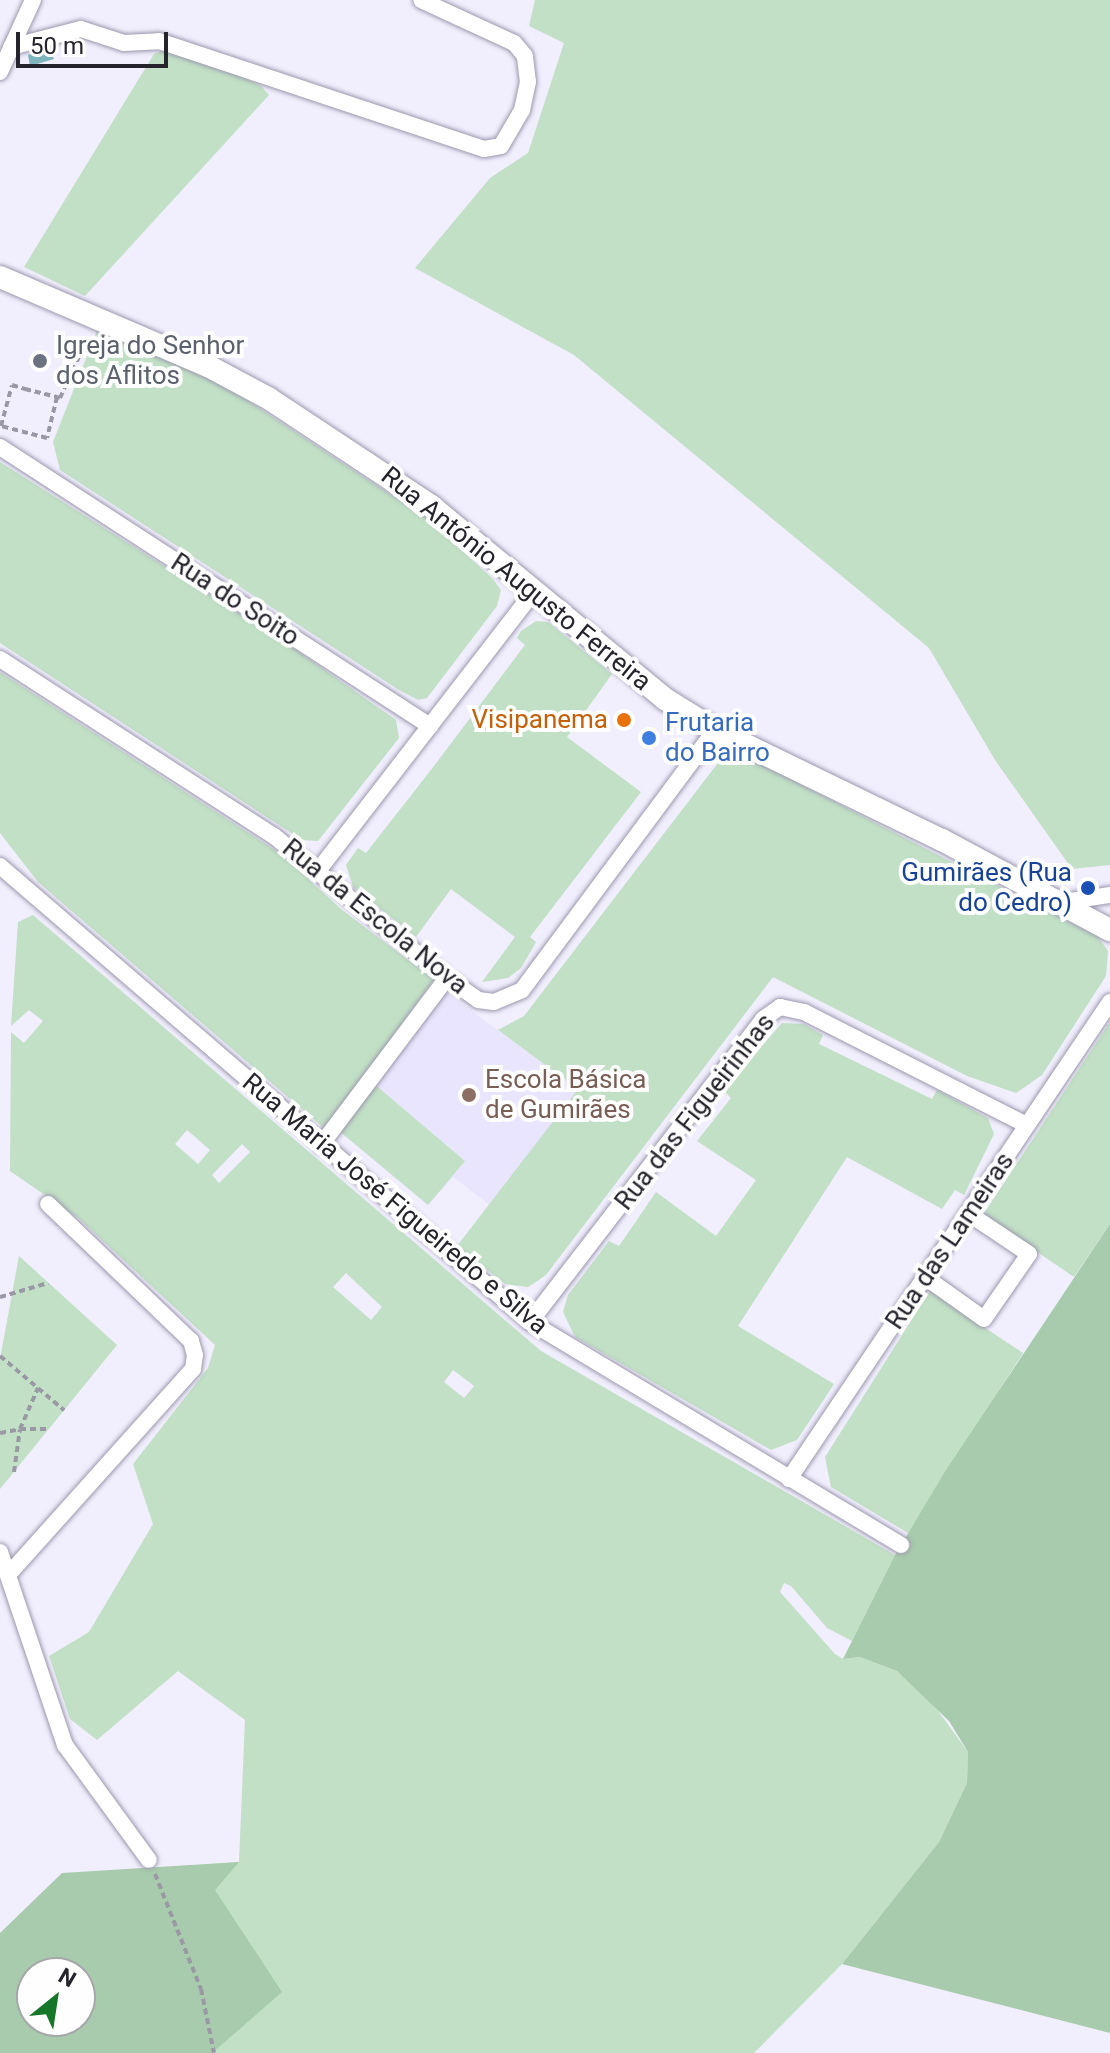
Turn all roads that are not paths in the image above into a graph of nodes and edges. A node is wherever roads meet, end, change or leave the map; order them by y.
1 (33, 0) edge
2 (421, 0) edge
3 (11, 47) junction
4 (0, 72) edge
5 (0, 269) edge
6 (0, 277) edge
7 (48, 298) junction
8 (0, 447) edge
9 (533, 593) junction
10 (0, 659) edge
11 (430, 726) junction
12 (715, 730) junction
13 (1, 867) edge
14 (317, 872) junction
15 (0, 887) edge
16 (1110, 895) edge
17 (1064, 902) junction
18 (1110, 930) edge
19 (447, 978) junction
20 (1110, 1002) edge
21 (1027, 1125) junction
22 (321, 1145) junction
23 (48, 1204) dead end
24 (968, 1213) junction
25 (925, 1277) junction
26 (530, 1322) junction
27 (789, 1479) junction
28 (901, 1545) dead end
29 (0, 1552) edge
30 (8, 1575) junction
31 (149, 1860) road end

1 - 3 street
2 - 3 street
3 - 4 street
5 - 7 street, Rua António Augusto Ferreira
6 - 7 street, Rua António Augusto Ferreira
7 - 9 street, Rua António Augusto Ferreira
8 - 11 street, Rua do Soito
9 - 11 street
9 - 12 street, Rua António Augusto Ferreira
10 - 14 street, Rua da Escola Nova
11 - 14 street
12 - 17 street, Rua António Augusto Ferreira
12 - 19 street, Rua da Escola Nova
13 - 15 street
13 - 22 street, Rua Maria José Figueiredo e Silva
14 - 19 street, Rua da Escola Nova
16 - 17 street
17 - 18 street, Rua António Augusto Ferreira
19 - 22 street
20 - 21 street, Rua das Lameiras
21 - 24 street, Rua das Lameiras
21 - 26 street, Rua das Figueirinhas
22 - 26 street, Rua Maria José Figueiredo e Silva
23 - 30 street
24 - 25 street, Rua das Lameiras
24 - 25 street
25 - 27 street, Rua das Lameiras
26 - 27 street, Rua Maria José Figueiredo e Silva
27 - 28 street, Rua Maria José Figueiredo e Silva
29 - 30 street
30 - 31 street

